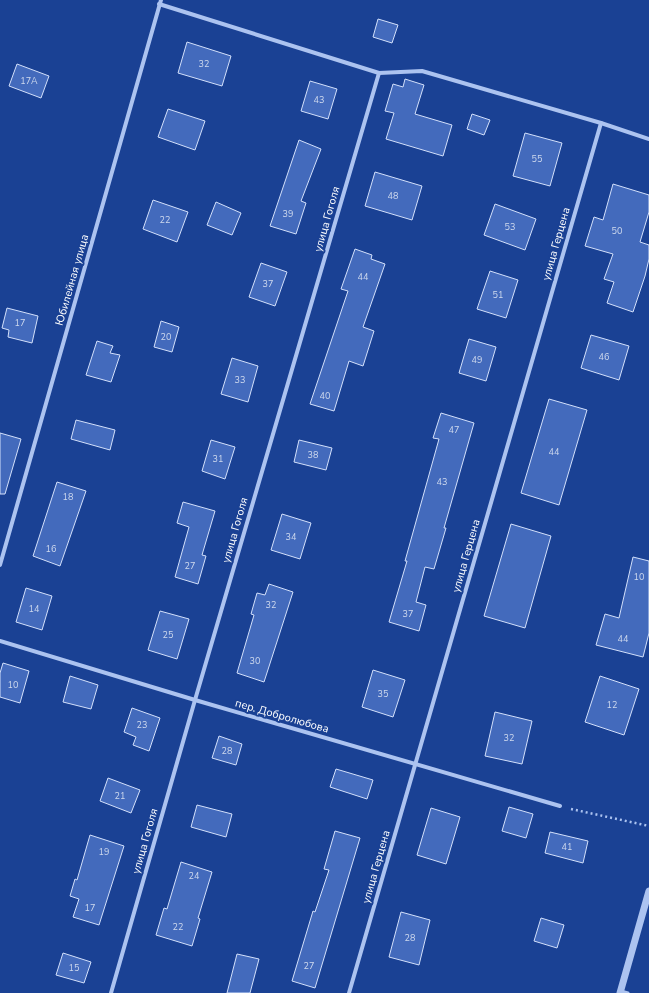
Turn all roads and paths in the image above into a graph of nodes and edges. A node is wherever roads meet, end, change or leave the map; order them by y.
1 (160, 2) edge
2 (379, 73) junction
3 (601, 123) junction
4 (649, 139) edge
5 (0, 565) edge
6 (0, 641) edge
7 (195, 700) junction
8 (414, 765) junction
9 (560, 806) joint
10 (649, 826) edge
11 (649, 891) edge
12 (623, 992) edge
13 (111, 993) edge
14 (349, 993) edge

1 - 2 street
1 - 5 street, Юбилейная улица
2 - 3 street
2 - 7 street, улица Гоголя
3 - 4 street
3 - 8 street, улица Герцена
6 - 7 street, пер. Добролюбова
7 - 8 street, пер. Добролюбова
7 - 13 street, улица Гоголя
8 - 9 street, пер. Добролюбова
8 - 14 street, улица Герцена
9 - 10 path
11 - 12 street

